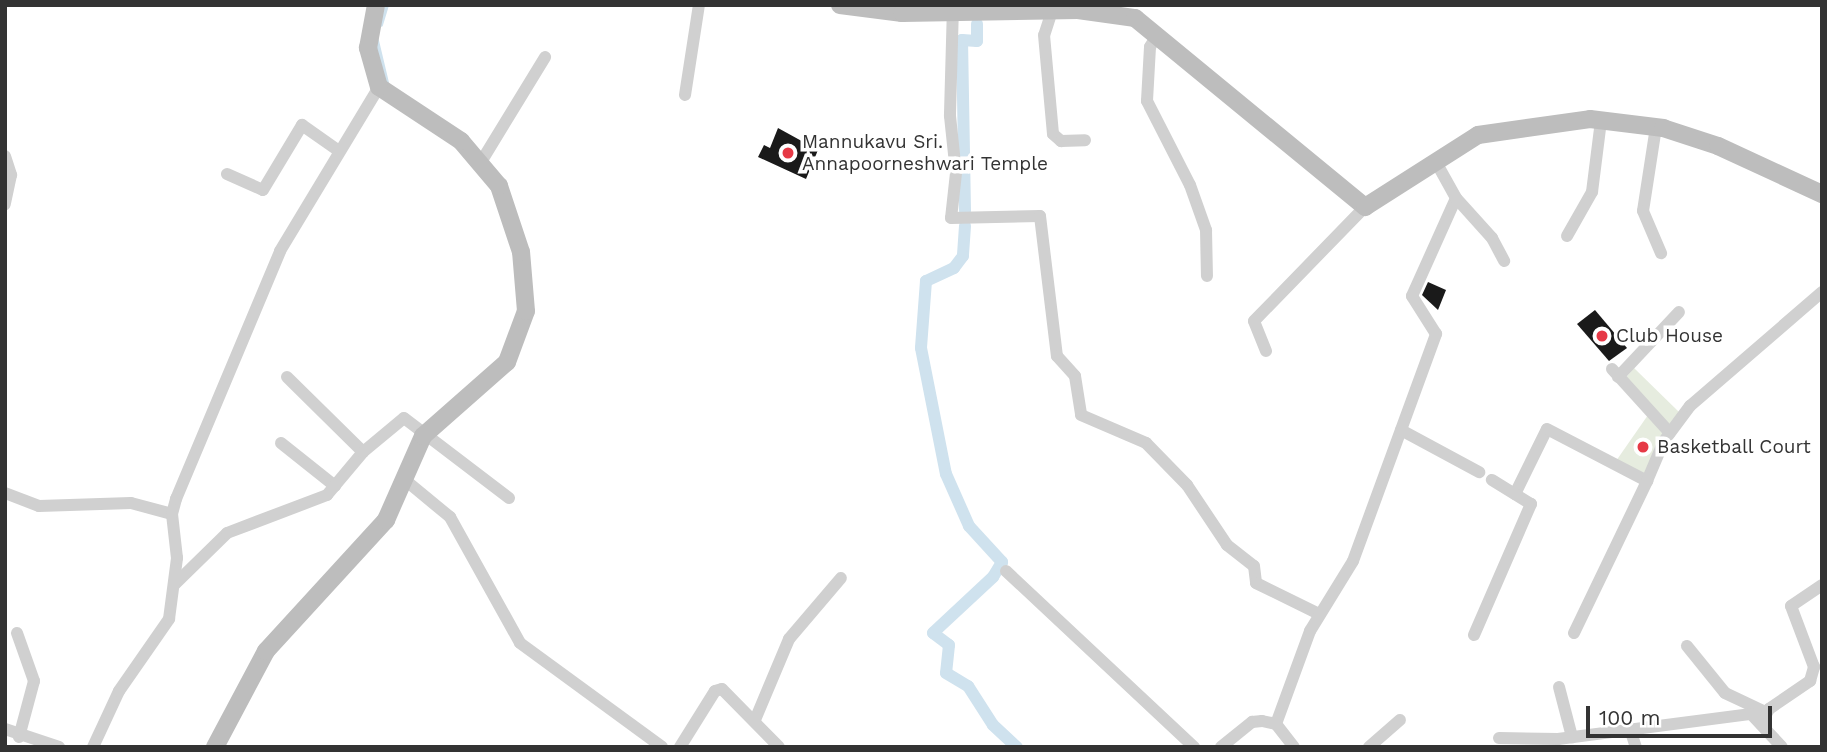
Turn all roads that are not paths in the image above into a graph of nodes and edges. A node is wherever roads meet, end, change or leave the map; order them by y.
1 (376, 5) edge
2 (699, 5) edge
3 (840, 5) edge
4 (957, 10) edge
5 (1052, 11) junction
6 (1157, 35) junction
7 (545, 57) dead end
8 (380, 87) junction
9 (685, 95) dead end
10 (1601, 121) junction
11 (1656, 127) junction
12 (1086, 140) dead end
13 (339, 150) junction
14 (5, 156) edge
15 (481, 162) junction
16 (1436, 162) junction
17 (227, 174) dead end
18 (1822, 194) edge
19 (1456, 198) junction
20 (5, 204) edge
21 (1365, 207) junction
22 (1567, 236) dead end
23 (1661, 253) dead end
24 (1504, 261) dead end
25 (1207, 276) dead end
26 (1822, 292) edge
27 (1679, 312) dead end
28 (1266, 351) dead end
29 (287, 377) dead end
30 (1401, 430) junction
31 (1670, 433) junction
32 (423, 436) junction
33 (281, 443) dead end
34 (363, 452) junction
35 (1479, 472) dead end
36 (404, 479) junction
37 (1492, 480) dead end
38 (1647, 481) junction
39 (335, 486) junction
40 (5, 494) edge
41 (1515, 494) junction
42 (509, 498) dead end
43 (172, 514) junction
44 (1006, 571) dead end
45 (841, 578) dead end
46 (175, 584) junction
47 (1822, 585) edge
48 (1320, 614) junction
49 (17, 633) dead end
50 (1574, 633) dead end
51 (1474, 635) dead end
52 (1687, 646) dead end
53 (1559, 687) dead end
54 (1764, 718) junction
55 (755, 720) junction
56 (1400, 720) dead end
57 (1276, 724) junction
58 (5, 729) edge
59 (1630, 729) junction
60 (19, 737) junction
61 (1572, 737) junction
62 (1499, 738) dead end
63 (59, 747) edge
64 (93, 747) edge
65 (215, 747) edge
66 (662, 747) edge
67 (680, 747) edge
68 (779, 747) edge
69 (1194, 747) edge
70 (1222, 747) edge
71 (1294, 747) edge
72 (1369, 747) edge
73 (1636, 747) edge
74 (1782, 747) edge

1 - 8 street
2 - 9 street
3 - 4 street
4 - 5 street
4 - 48 street
5 - 6 street
5 - 12 street
6 - 21 street
6 - 25 street
7 - 15 street
8 - 13 street
8 - 15 street
10 - 11 street
10 - 16 street
10 - 22 street
11 - 18 street
11 - 23 street
13 - 17 street
13 - 43 street
14 - 20 street
15 - 32 street
16 - 19 street
16 - 21 street
19 - 24 street
19 - 30 street
21 - 28 street
26 - 31 street
27 - 31 street
29 - 34 street
30 - 35 street
30 - 48 street
31 - 38 street
32 - 34 street
32 - 36 street
32 - 42 street
33 - 39 street
34 - 39 street
36 - 65 street
36 - 66 street
37 - 41 street
38 - 41 street
38 - 50 street
39 - 46 street
40 - 43 street
41 - 51 street
43 - 46 street
44 - 69 street
45 - 55 street
46 - 64 street
47 - 54 street
48 - 57 street
49 - 60 street
52 - 54 street
53 - 61 street
54 - 59 street
54 - 74 street
55 - 67 street
55 - 68 street
56 - 72 street
57 - 70 street
57 - 71 street
58 - 60 street
59 - 61 street
59 - 73 street
60 - 63 street
61 - 62 street

